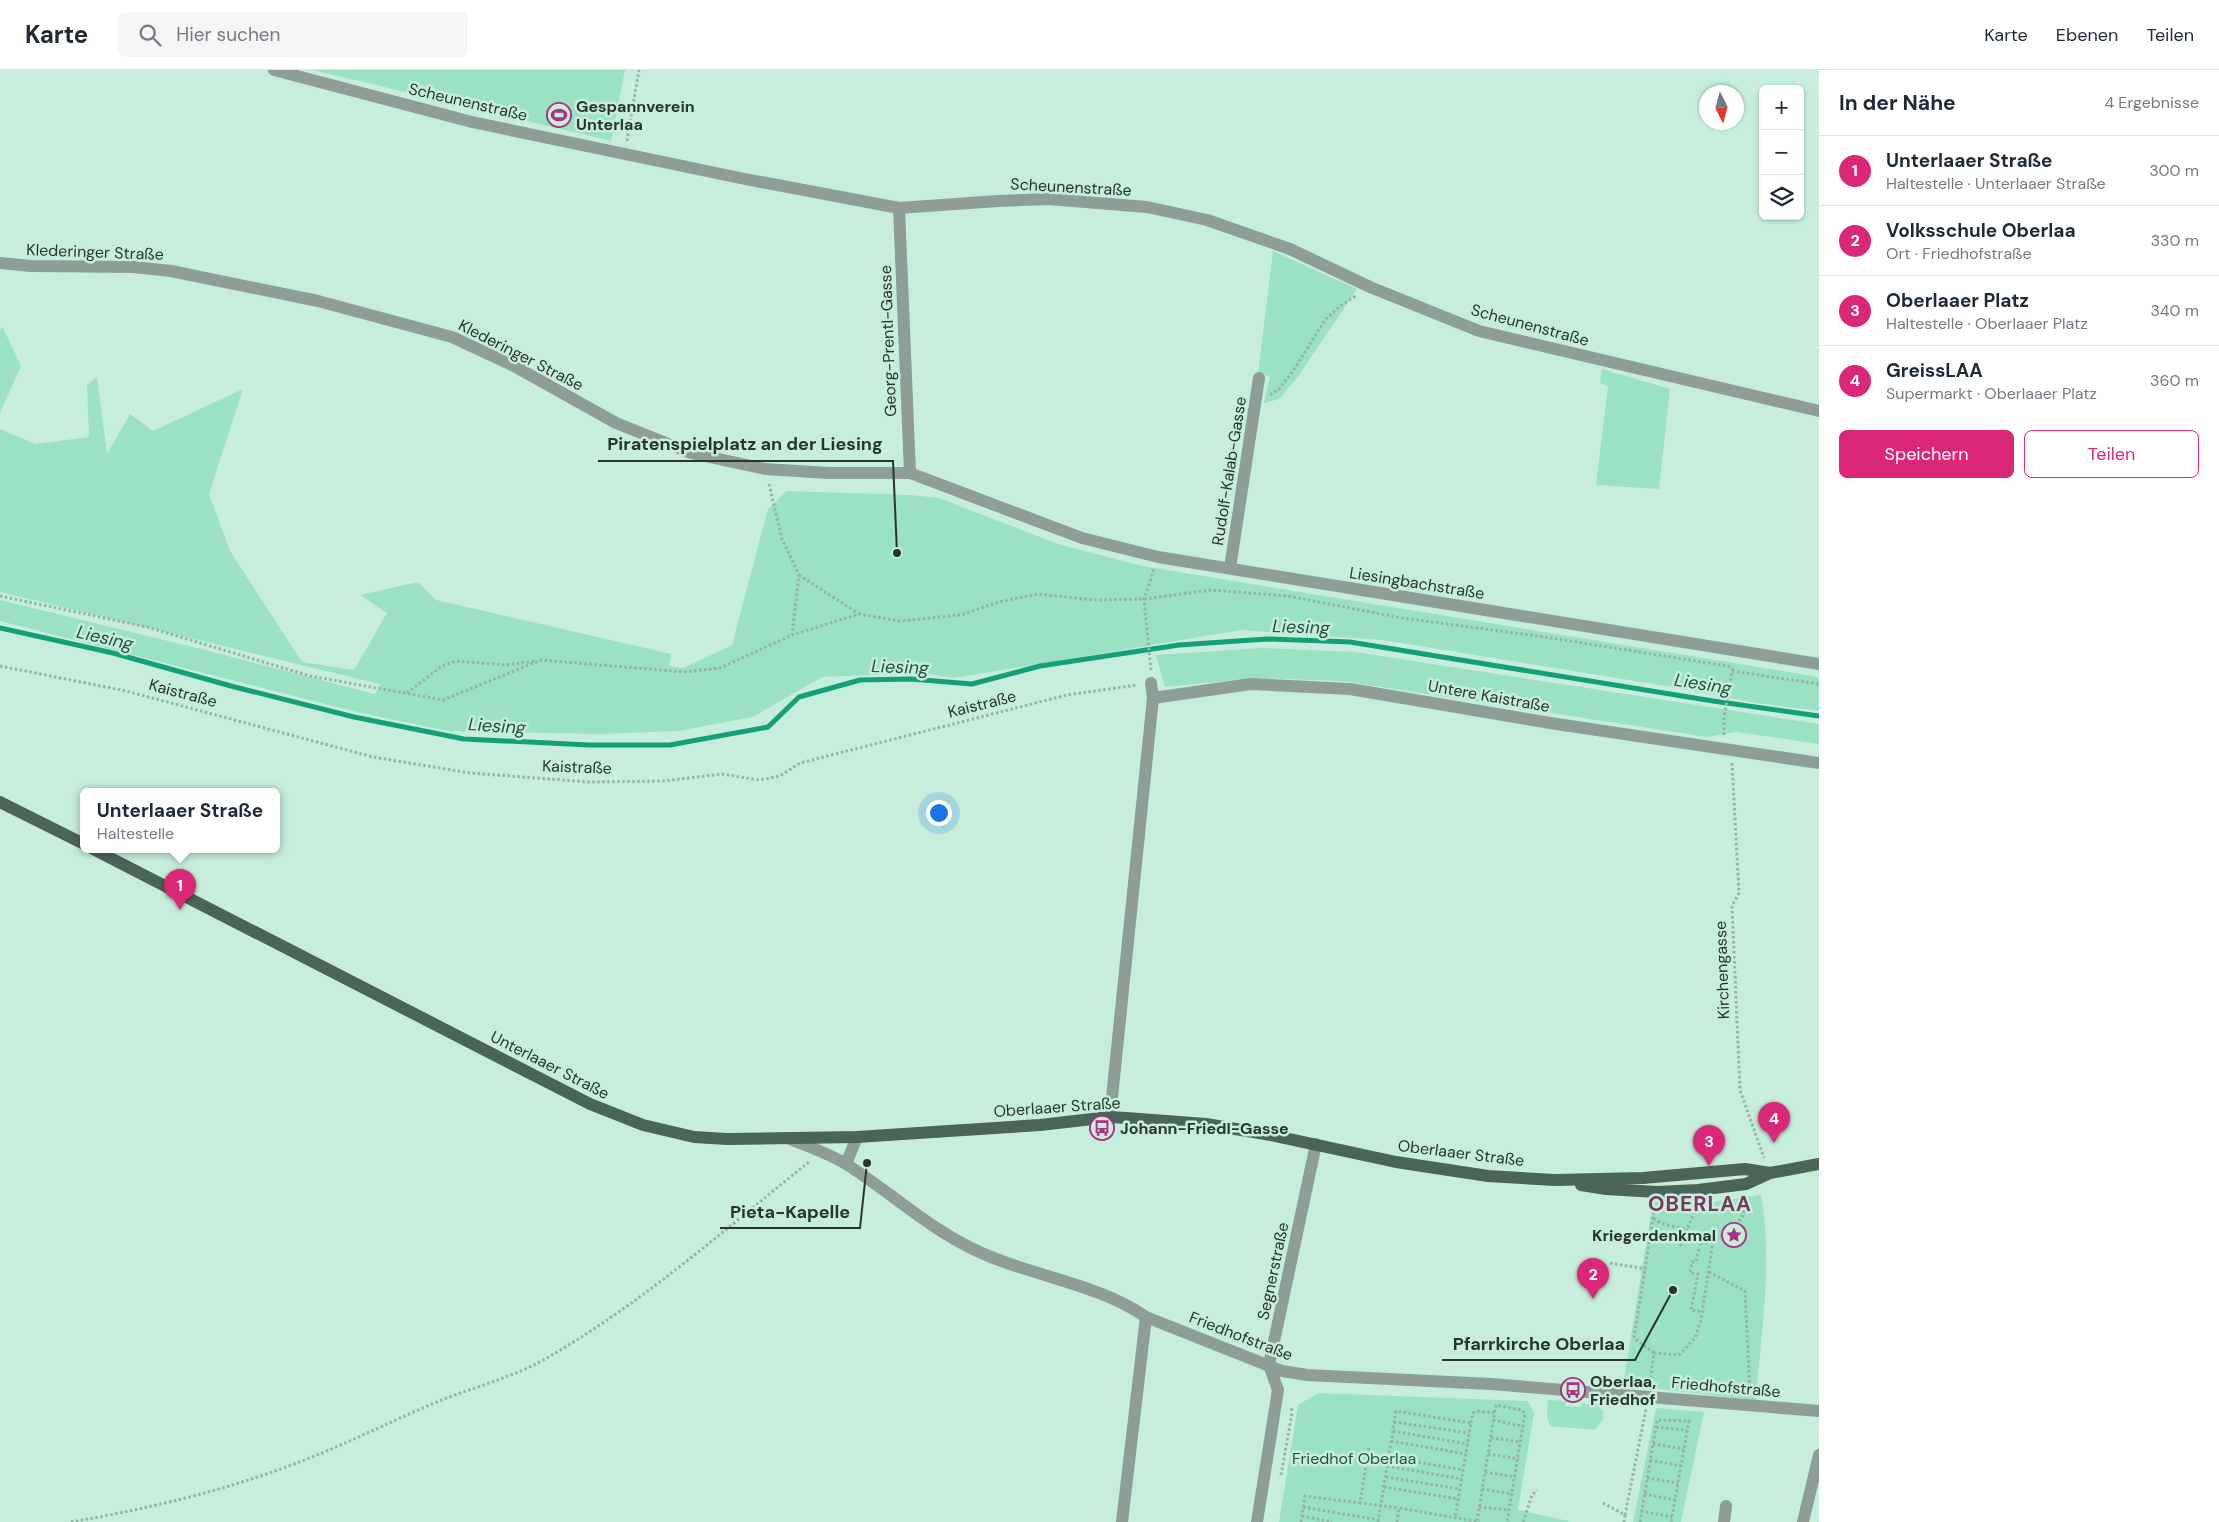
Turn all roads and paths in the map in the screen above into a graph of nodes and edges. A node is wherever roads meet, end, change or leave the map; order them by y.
1 (274, 70) edge
2 (639, 70) edge
3 (625, 153) junction
4 (899, 208) junction
5 (0, 263) edge
6 (1370, 287) junction
7 (1259, 378) dead end
8 (1255, 405) junction
9 (1819, 411) edge
10 (766, 469) junction
11 (910, 473) junction
12 (1015, 513) joint
13 (1158, 557) junction
14 (1230, 568) junction
15 (799, 575) junction
16 (0, 596) edge
17 (1144, 599) junction
18 (859, 614) junction
19 (792, 635) junction
20 (541, 660) junction
21 (1819, 664) edge
22 (0, 666) edge
23 (1732, 669) junction
24 (1151, 679) junction
25 (1819, 684) edge
26 (407, 693) junction
27 (1153, 698) junction
28 (1730, 750) junction
29 (1819, 763) edge
30 (0, 802) edge
31 (80, 842) edge
32 (101, 853) edge
33 (1110, 1117) junction
34 (857, 1137) junction
35 (787, 1138) junction
36 (1316, 1144) junction
37 (821, 1151) junction
38 (846, 1164) junction
39 (1819, 1164) edge
40 (1770, 1173) junction
41 (1555, 1180) junction
42 (1746, 1184) junction
43 (1657, 1192) junction
44 (1699, 1202) dead end
45 (1654, 1217) junction
46 (1686, 1229) junction
47 (1713, 1242) junction
48 (1680, 1246) dead end
49 (1699, 1249) dead end
50 (1610, 1263) dead end
51 (1646, 1269) junction
52 (1709, 1272) junction
53 (1702, 1312) junction
54 (1146, 1317) junction
55 (1647, 1336) dead end
56 (1644, 1347) junction
57 (1654, 1353) junction
58 (1269, 1366) junction
59 (1650, 1389) dead end
60 (1648, 1403) dead end
61 (1750, 1406) junction
62 (1819, 1411) edge
63 (1494, 1413) junction
64 (1493, 1420) junction
65 (1394, 1422) junction
66 (1471, 1423) junction
67 (1523, 1426) junction
68 (1656, 1427) junction
69 (1687, 1430) junction
70 (1393, 1431) junction
71 (1469, 1434) junction
72 (1490, 1438) junction
73 (1391, 1441) junction
74 (1521, 1442) junction
75 (1468, 1444) junction
76 (1653, 1444) junction
77 (1369, 1448) dead end
78 (1684, 1449) junction
79 (1466, 1454) junction
80 (1488, 1454) junction
81 (1819, 1454) edge
82 (1388, 1457) junction
83 (1519, 1459) junction
84 (1650, 1460) junction
85 (1387, 1466) junction
86 (1681, 1466) junction
87 (1463, 1470) junction
88 (1485, 1472) junction
89 (1386, 1477) junction
90 (1516, 1477) junction
91 (1647, 1478) junction
92 (1462, 1479) junction
93 (1678, 1483) junction
94 (1384, 1487) junction
95 (1460, 1489) junction
96 (1482, 1489) junction
97 (1537, 1490) dead end
98 (1512, 1494) junction
99 (1644, 1494) junction
100 (1459, 1499) junction
101 (1675, 1500) junction
102 (1360, 1503) junction
103 (1603, 1503) dead end
104 (1381, 1506) junction
105 (1726, 1506) dead end
106 (1303, 1507) junction
107 (1479, 1507) junction
108 (1399, 1508) junction
109 (1509, 1510) junction
110 (1641, 1511) junction
111 (1625, 1515) junction
112 (1302, 1516) junction
113 (1672, 1517) junction
114 (1457, 1519) edge
115 (1379, 1521) edge
116 (72, 1522) edge
117 (1122, 1522) edge
118 (1257, 1522) edge
119 (1301, 1522) edge
120 (1332, 1522) edge
121 (1397, 1522) edge
122 (1479, 1522) edge
123 (1507, 1522) edge
124 (1523, 1522) edge
125 (1624, 1522) edge
126 (1640, 1522) edge
127 (1671, 1522) edge
128 (1724, 1522) edge
129 (1803, 1522) edge

1 - 3 street, Scheunenstraße
2 - 3 path
3 - 4 street, Scheunenstraße
4 - 6 street, Scheunenstraße
4 - 11 street, Georg-Prentl-Gasse
5 - 10 street, Klederinger Straße
6 - 8 path
6 - 9 street, Scheunenstraße
7 - 8 street, Rudolf-Kalab-Gasse
8 - 14 street, Rudolf-Kalab-Gasse
10 - 11 street, Klederinger Straße
10 - 15 path
11 - 12 street, Klederinger Straße
12 - 13 street, Liesingbachstraße
13 - 14 street, Liesingbachstraße
13 - 17 path
14 - 21 street, Liesingbachstraße
15 - 18 path
15 - 19 path
16 - 26 path
17 - 18 path
17 - 23 path
17 - 24 path
18 - 19 path
19 - 20 path
20 - 26 path
20 - 26 path
22 - 24 path, Kaistraße
23 - 25 path
23 - 28 path, Kirchengasse
24 - 27 street
27 - 28 street, Untere Kaistraße
27 - 33 street
28 - 29 street, Untere Kaistraße
28 - 40 path, Kirchengasse
30 - 31 main road
32 - 35 main road, Unterlaaer Straße
33 - 34 main road, Oberlaaer Straße
33 - 36 main road, Oberlaaer Straße
34 - 35 main road, Unterlaaer Straße
34 - 38 street
35 - 37 street, Friedhofstraße
36 - 41 main road, Oberlaaer Straße
36 - 58 street, Segnerstraße
37 - 38 street, Friedhofstraße
37 - 116 path
38 - 54 street, Friedhofstraße
39 - 40 main road
40 - 41 main road
40 - 42 main road
41 - 43 main road
42 - 43 main road
42 - 47 path
43 - 45 path
44 - 46 path
45 - 46 path
45 - 51 path
46 - 47 path
46 - 48 path
47 - 52 path
49 - 53 path
50 - 51 path
51 - 56 path
52 - 53 path
52 - 61 path
53 - 57 path
54 - 58 street, Friedhofstraße
54 - 117 street
55 - 56 path
56 - 57 path
57 - 59 path
58 - 61 street, Friedhofstraße
58 - 118 street
60 - 111 path
61 - 62 street, Friedhofstraße
63 - 64 path
63 - 66 path
63 - 67 path
64 - 67 path
64 - 72 path
65 - 66 path
65 - 70 path
65 - 71 path
66 - 71 path
67 - 74 path
68 - 69 path
68 - 69 path
68 - 76 path
69 - 78 path
70 - 73 path
70 - 75 path
71 - 75 path
72 - 74 path
72 - 80 path
73 - 79 path
73 - 82 path
74 - 83 path
75 - 79 path
76 - 78 path
76 - 84 path
77 - 102 path
78 - 86 path
79 - 87 path
80 - 83 path
80 - 88 path
81 - 129 street
82 - 85 path
82 - 87 path
83 - 90 path
84 - 86 path
84 - 91 path
85 - 89 path
85 - 92 path
86 - 93 path
87 - 92 path
88 - 90 path
88 - 96 path
89 - 94 path
89 - 95 path
90 - 98 path
91 - 93 path
91 - 99 path
92 - 95 path
93 - 101 path
94 - 100 path
94 - 104 path
95 - 100 path
96 - 98 path
96 - 107 path
97 - 124 path
98 - 109 path
99 - 101 path
99 - 110 path
100 - 114 path
101 - 113 path
102 - 104 path
102 - 106 path
103 - 111 path
104 - 108 path
104 - 115 path
105 - 128 street
106 - 112 path
106 - 115 path
107 - 109 path
107 - 122 path
108 - 114 path
108 - 121 path
109 - 123 path
110 - 113 path
110 - 126 path
111 - 125 path
112 - 119 path
112 - 120 path
113 - 127 path
114 - 122 path

